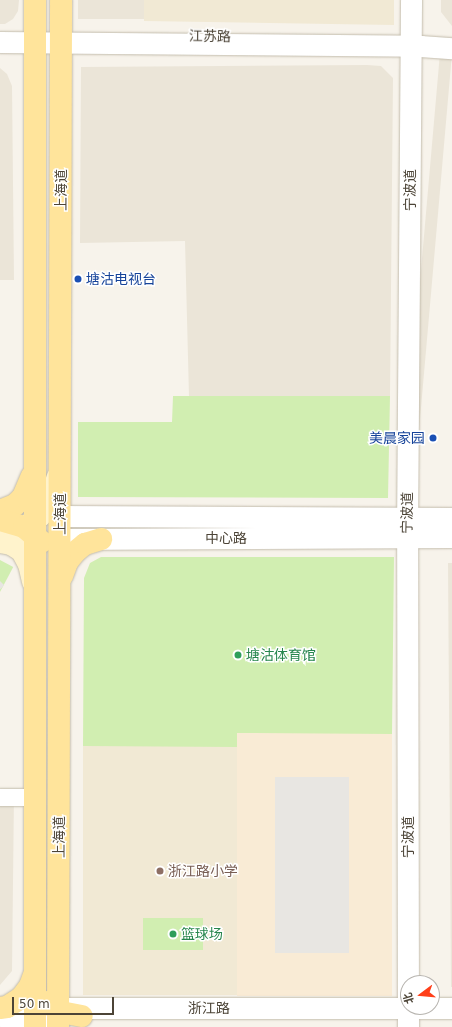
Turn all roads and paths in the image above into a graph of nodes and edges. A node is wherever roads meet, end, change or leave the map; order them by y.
1 (35, 0) edge
2 (61, 0) edge
3 (411, 0) edge
4 (420, 0) edge
5 (0, 34) edge
6 (35, 38) junction
7 (62, 39) junction
8 (452, 39) edge
9 (0, 42) edge
10 (416, 42) junction
11 (452, 48) edge
12 (34, 470) junction
13 (0, 511) edge
14 (0, 516) edge
15 (452, 518) edge
16 (0, 520) edge
17 (40, 527) junction
18 (413, 527) junction
19 (0, 535) edge
20 (452, 537) edge
21 (0, 539) edge
22 (101, 539) junction
23 (0, 542) edge
24 (34, 587) junction
25 (60, 587) junction
26 (0, 797) edge
27 (35, 797) junction
28 (35, 970) junction
29 (413, 975) edge
30 (417, 975) edge
31 (0, 1008) edge
32 (452, 1008) edge
33 (440, 1010) edge
34 (46, 1013) edge
35 (400, 1015) edge
36 (413, 1015) edge
37 (0, 1016) edge
38 (82, 1016) joint
39 (452, 1016) edge

1 - 6 main road, 上海道
2 - 7 main road, 上海道
3 - 10 street, 宁波道
4 - 10 street, 宁波道
5 - 6 street, 江苏路
6 - 7 street, 江苏路
6 - 9 street, 江苏路
6 - 12 main road, 上海道
7 - 10 street, 江苏路
7 - 17 main road, 上海道
8 - 10 street
10 - 11 street
10 - 18 street, 宁波道
12 - 13 main road
12 - 17 main road, 上海道
14 - 17 main road, 中心路
15 - 18 street, 中心路
16 - 17 main road
17 - 18 street, 中心路
17 - 19 main road
17 - 21 main road, 中心路
17 - 22 street, 中心路
17 - 24 main road, 上海道
17 - 25 main road, 上海道
18 - 20 street, 中心路
18 - 22 street, 中心路
18 - 29 street, 宁波道
18 - 30 street, 宁波道
22 - 25 main road
23 - 24 main road
24 - 27 main road, 上海道
25 - 34 main road, 上海道
26 - 27 street
27 - 28 main road, 上海道
28 - 31 main road
28 - 34 main road, 上海道
31 - 34 street, 浙江路
32 - 33 street
34 - 35 street, 浙江路
34 - 37 street, 浙江路
34 - 38 main road
36 - 38 street, 浙江路
36 - 39 street

